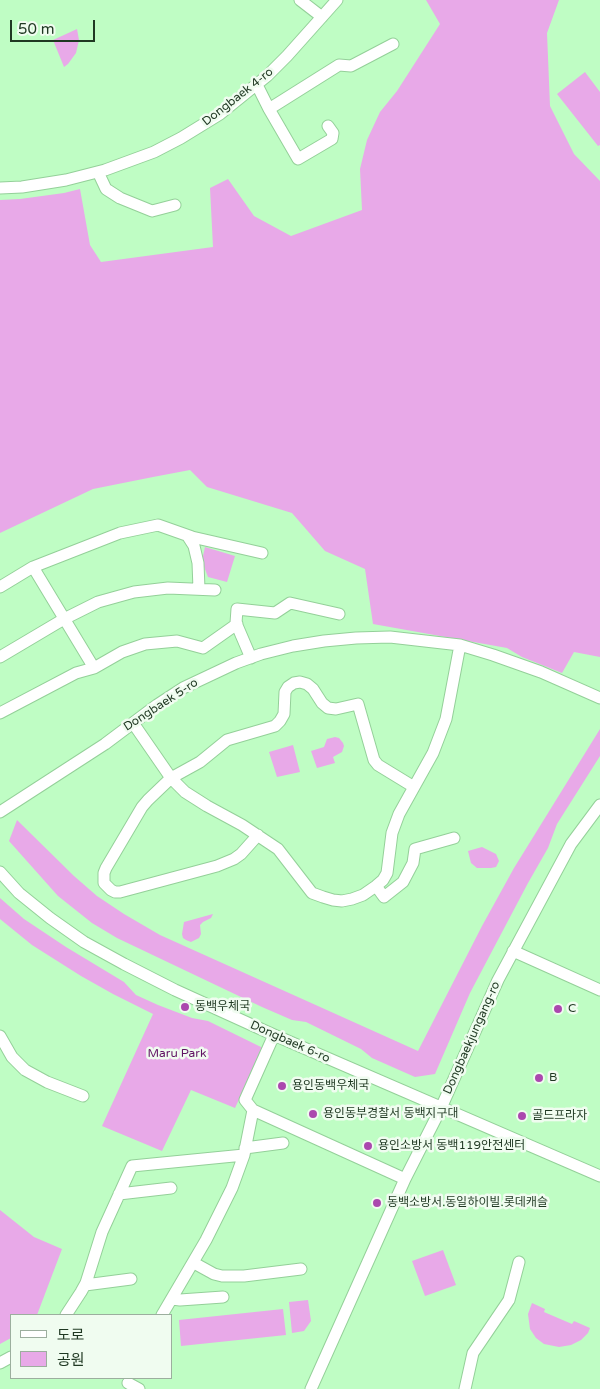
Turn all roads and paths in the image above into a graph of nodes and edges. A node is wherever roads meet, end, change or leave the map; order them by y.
1 (300, 0) edge
2 (337, 0) edge
3 (322, 17) junction
4 (393, 44) dead end
5 (257, 85) junction
6 (269, 109) junction
7 (328, 126) dead end
8 (98, 172) junction
9 (0, 188) edge
10 (174, 205) dead end
11 (187, 536) junction
12 (262, 553) dead end
13 (33, 567) junction
14 (0, 586) edge
15 (199, 589) junction
16 (215, 590) dead end
17 (339, 614) dead end
18 (64, 619) junction
19 (236, 624) junction
20 (460, 645) junction
21 (0, 657) edge
22 (251, 658) junction
23 (94, 668) junction
24 (600, 698) edge
25 (0, 713) edge
26 (133, 723) junction
27 (170, 778) junction
28 (414, 787) junction
29 (599, 809) edge
30 (0, 812) edge
31 (258, 835) junction
32 (454, 838) dead end
33 (0, 872) edge
34 (376, 886) junction
35 (513, 951) junction
36 (600, 990) edge
37 (274, 1035) junction
38 (0, 1036) edge
39 (82, 1096) dead end
40 (441, 1108) junction
41 (253, 1110) junction
42 (283, 1143) dead end
43 (244, 1152) junction
44 (600, 1176) edge
45 (406, 1180) junction
46 (171, 1188) dead end
47 (119, 1194) junction
48 (519, 1262) dead end
49 (194, 1263) junction
50 (300, 1269) dead end
51 (131, 1279) dead end
52 (85, 1286) junction
53 (223, 1297) dead end
54 (172, 1299) junction
55 (67, 1314) edge
56 (163, 1314) edge
57 (127, 1383) edge
58 (139, 1389) edge
59 (311, 1389) edge
60 (465, 1389) edge

1 - 3 street
2 - 3 street, Dongbaek 4-ro
3 - 5 street, Dongbaek 4-ro
4 - 6 street
5 - 6 street
5 - 8 street, Dongbaek 4-ro
6 - 7 street
8 - 9 street, Dongbaek 4-ro
8 - 10 street
11 - 12 street
11 - 13 street
11 - 15 street
13 - 14 street
13 - 18 street
15 - 16 street
15 - 18 street
17 - 19 street
18 - 21 street
18 - 23 street
19 - 22 street
19 - 23 street
20 - 22 street, Dongbaek 5-ro
20 - 24 street, Dongbaek 5-ro
20 - 28 street
22 - 26 street, Dongbaek 5-ro
23 - 25 street
26 - 27 street
26 - 30 street, Dongbaek 5-ro
27 - 28 street
27 - 31 street
27 - 31 street
28 - 34 street
29 - 35 street, Dongbaekjungang-ro
31 - 34 street
32 - 34 street
33 - 37 street, Dongbaek 6-ro
35 - 36 street
35 - 40 street, Dongbaekjungang-ro
37 - 40 street, Dongbaek 6-ro
37 - 41 street
38 - 39 street
40 - 44 street, Dongbaek 6-ro
40 - 45 street, Dongbaekjungang-ro
41 - 43 street
41 - 45 street
42 - 43 street
43 - 47 street
43 - 49 street
45 - 59 street, Dongbaekjungang-ro
46 - 47 street
47 - 52 street
48 - 60 street
49 - 50 street
49 - 54 street
51 - 52 street
52 - 55 street
53 - 54 street
54 - 56 street
57 - 58 street

